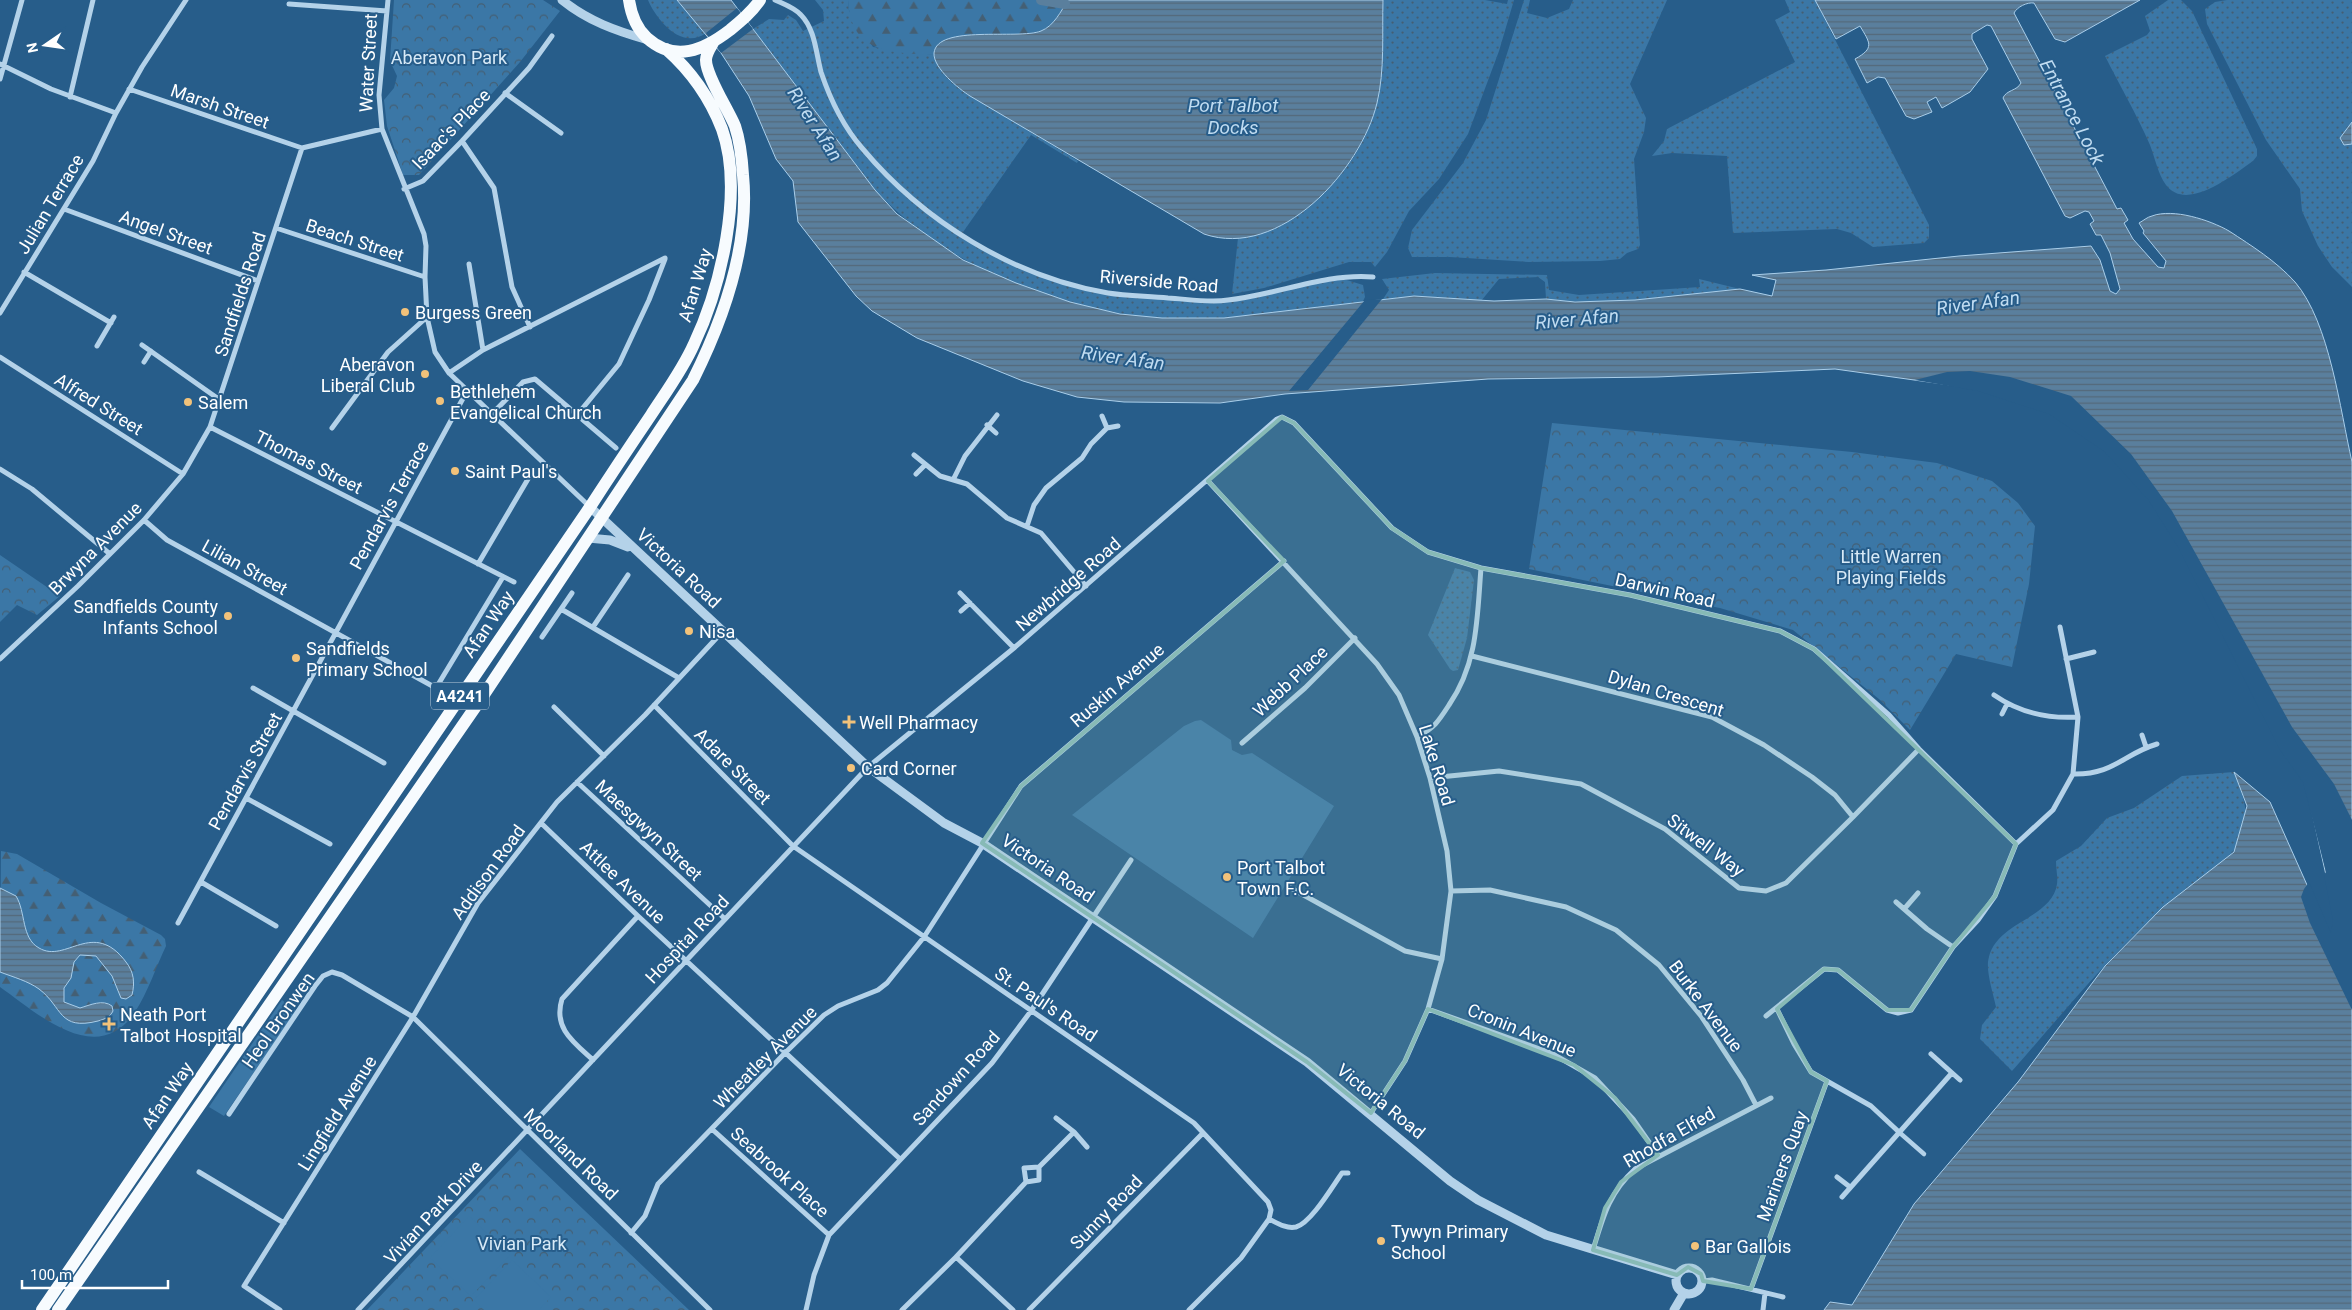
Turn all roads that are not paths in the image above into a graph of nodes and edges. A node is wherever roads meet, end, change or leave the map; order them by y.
1 (22, 0) edge
2 (93, 0) edge
3 (186, 0) edge
4 (388, 0) edge
5 (562, 0) edge
6 (630, 0) edge
7 (760, 0) edge
8 (775, 0) edge
9 (289, 4) dead end
10 (387, 11) junction
11 (552, 36) dead end
12 (650, 41) junction
13 (713, 43) junction
14 (666, 49) junction
15 (2, 65) edge
16 (0, 79) edge
17 (129, 89) junction
18 (505, 93) junction
19 (70, 97) junction
20 (116, 114) junction
21 (382, 129) junction
22 (561, 133) dead end
23 (462, 140) junction
24 (302, 148) junction
25 (404, 189) junction
26 (64, 209) junction
27 (276, 228) junction
28 (469, 264) dead end
29 (24, 272) junction
30 (1373, 276) dead end
31 (425, 277) junction
32 (258, 281) junction
33 (0, 297) edge
34 (7, 300) junction
35 (0, 313) edge
36 (114, 317) dead end
37 (427, 317) junction
38 (110, 323) junction
39 (530, 327) junction
40 (142, 345) dead end
41 (97, 346) dead end
42 (483, 350) junction
43 (151, 351) junction
44 (0, 357) edge
45 (144, 362) dead end
46 (449, 373) junction
47 (468, 391) junction
48 (220, 400) junction
49 (492, 414) junction
50 (577, 415) junction
51 (997, 415) dead end
52 (1102, 416) dead end
53 (1282, 417) joint
54 (988, 425) junction
55 (1118, 426) dead end
56 (210, 427) junction
57 (332, 428) dead end
58 (1107, 428) junction
59 (996, 433) dead end
60 (198, 446) joint
61 (616, 448) dead end
62 (914, 455) dead end
63 (925, 465) junction
64 (0, 469) edge
65 (183, 474) junction
66 (916, 474) dead end
67 (954, 478) junction
68 (528, 479) dead end
69 (1208, 481) junction
70 (590, 507) junction
71 (602, 518) junction
72 (144, 520) junction
73 (395, 522) junction
74 (1026, 526) junction
75 (588, 538) junction
76 (633, 549) junction
77 (110, 554) junction
78 (1284, 561) junction
79 (478, 564) junction
80 (1482, 568) junction
81 (628, 575) dead end
82 (503, 577) junction
83 (514, 582) dead end
84 (1086, 586) junction
85 (572, 593) dead end
86 (960, 593) dead end
87 (970, 604) junction
88 (561, 609) junction
89 (961, 611) dead end
90 (593, 627) junction
91 (2060, 628) dead end
92 (723, 631) junction
93 (336, 632) junction
94 (542, 637) dead end
95 (1355, 638) junction
96 (1014, 648) junction
97 (2094, 652) dead end
98 (1472, 656) junction
99 (0, 659) edge
100 (2066, 659) junction
101 (679, 678) junction
102 (253, 688) dead end
103 (1994, 695) dead end
104 (2007, 704) junction
105 (654, 705) junction
106 (554, 706) dead end
107 (294, 711) junction
108 (2002, 714) dead end
109 (2078, 717) junction
110 (2142, 735) dead end
111 (1417, 736) junction
112 (1242, 743) dead end
113 (2157, 744) dead end
114 (2146, 747) junction
115 (1919, 749) junction
116 (604, 756) junction
117 (384, 763) dead end
118 (868, 766) junction
119 (2073, 774) junction
120 (1430, 778) junction
121 (577, 782) junction
122 (246, 798) junction
123 (1853, 817) junction
124 (541, 823) junction
125 (982, 843) junction
126 (330, 844) dead end
127 (2016, 844) junction
128 (793, 846) junction
129 (1131, 860) dead end
130 (201, 882) junction
131 (1290, 887) dead end
132 (1451, 891) junction
133 (1918, 893) dead end
134 (1896, 902) dead end
135 (1904, 908) junction
136 (638, 916) junction
137 (1092, 918) junction
138 (725, 919) junction
139 (178, 923) dead end
140 (276, 926) dead end
141 (924, 937) junction
142 (1953, 946) junction
143 (1442, 959) junction
144 (686, 961) junction
145 (1428, 1009) junction
146 (1777, 1009) junction
147 (1031, 1010) junction
148 (1766, 1016) dead end
149 (413, 1017) junction
150 (785, 1053) junction
151 (1931, 1054) dead end
152 (593, 1060) junction
153 (1951, 1074) junction
154 (1960, 1080) dead end
155 (1827, 1081) junction
156 (1771, 1098) dead end
157 (1756, 1105) junction
158 (1371, 1113) junction
159 (229, 1114) dead end
160 (1056, 1118) dead end
161 (712, 1130) junction
162 (527, 1132) junction
163 (1074, 1132) junction
164 (1203, 1133) junction
165 (1900, 1133) junction
166 (1087, 1147) dead end
167 (1924, 1154) dead end
168 (1658, 1155) junction
169 (900, 1159) junction
170 (1039, 1167) junction
171 (199, 1172) dead end
172 (1348, 1173) dead end
173 (1837, 1177) dead end
174 (1026, 1182) junction
175 (1850, 1187) junction
176 (1842, 1197) dead end
177 (1269, 1219) junction
178 (284, 1224) junction
179 (632, 1233) junction
180 (829, 1235) junction
181 (1592, 1250) junction
182 (956, 1258) junction
183 (1677, 1275) junction
184 (1703, 1281) junction
185 (1751, 1289) junction
186 (1684, 1293) junction
187 (1765, 1293) junction
188 (1783, 1297) dead end
189 (42, 1310) edge
190 (58, 1310) edge
191 (280, 1310) edge
192 (358, 1310) edge
193 (710, 1310) edge
194 (806, 1310) edge
195 (902, 1310) edge
196 (1013, 1310) edge
197 (1029, 1310) edge
198 (1189, 1310) edge
199 (1674, 1310) edge
200 (1763, 1310) edge

1 - 15 street
2 - 19 street
3 - 17 street, Julian Terrace
4 - 10 street, Water Street
5 - 12 street
6 - 12 main road, A4241
7 - 13 main road, A4241
8 - 30 street, Riverside Road
9 - 10 street
10 - 21 street, Water Street
11 - 18 street, Isaac's Place
12 - 14 main road, A4241
13 - 14 main road, A4241
13 - 71 main road, Afan Way / A4241
14 - 70 main road, Afan Way / A4241
15 - 16 street
15 - 19 street
17 - 20 street, Julian Terrace
17 - 24 street, Marsh Street
18 - 22 street
18 - 23 street, Isaac's Place
19 - 20 street
20 - 26 street, Julian Terrace
21 - 24 street
21 - 25 street, Water Street
23 - 25 street, Isaac's Place
23 - 39 street
24 - 27 street, Sandfields Road
25 - 31 street, Water Street
26 - 29 street, Julian Terrace
26 - 32 street, Angel Street
27 - 31 street, Beach Street
27 - 32 street, Sandfields Road
28 - 42 street
29 - 34 street, Julian Terrace
29 - 38 street
31 - 37 street, Victoria Road
32 - 48 street, Sandfields Road
33 - 34 street
34 - 35 street, Julian Terrace
36 - 38 street
37 - 46 street, Victoria Road
37 - 57 street
38 - 41 street
39 - 42 street
39 - 50 street
40 - 43 street
42 - 46 street
43 - 45 street
43 - 48 street
44 - 65 street, Alfred Street
46 - 47 street, Victoria Road
47 - 49 street, Victoria Road
47 - 73 street, Pendarvis Terrace
48 - 56 street, Sandfields Road
49 - 50 street
49 - 70 street, Victoria Road
50 - 61 street
51 - 54 street
52 - 58 street
53 - 69 street, Newbridge Road
53 - 80 street, Darwin Road
54 - 59 street
54 - 67 street
55 - 58 street
56 - 60 street, Sandfields Road
56 - 73 street, Thomas Street
58 - 74 street
60 - 65 street, Brwyna Avenue
62 - 63 street
63 - 66 street
63 - 67 street
64 - 77 street
65 - 72 street, Brwyna Avenue
67 - 74 street
68 - 79 street
69 - 78 street, Lake Road
69 - 84 street, Newbridge Road
70 - 71 street, Victoria Road
70 - 189 main road, Afan Way / A4241
71 - 75 main road, Afan Way / A4241
71 - 76 street, Victoria Road
72 - 77 street, Brwyna Avenue
72 - 93 street, Lilian Street
73 - 79 street, Thomas Street
73 - 93 street, Pendarvis Terrace
74 - 84 street
75 - 76 street
75 - 190 main road, Afan Way / A4241
76 - 92 street, Victoria Road
77 - 99 street, Brwyna Avenue
78 - 95 street, Lake Road
78 - 125 street, Ruskin Avenue
79 - 82 street, Thomas Street
80 - 98 street
80 - 115 street, Darwin Road
81 - 90 street
82 - 83 street, Thomas Street
82 - 93 street, Lilian Street
84 - 96 street, Newbridge Road
85 - 88 street
86 - 87 street
87 - 89 street
87 - 96 street
88 - 90 street
88 - 94 street
90 - 101 street
91 - 100 street
92 - 101 street, Addison Road
92 - 118 street, Victoria Road
93 - 107 street, Pendarvis Street
95 - 111 street, Lake Road
95 - 112 street, Webb Place
96 - 118 street, Newbridge Road
97 - 100 street
98 - 111 street
98 - 123 street, Dylan Crescent
100 - 109 street
101 - 105 street, Addison Road
102 - 107 street
103 - 104 street
104 - 108 street
104 - 109 street
105 - 116 street, Addison Road
105 - 128 street, Adare Street
106 - 116 street
107 - 117 street
107 - 122 street, Pendarvis Street
109 - 119 street
110 - 114 street
111 - 120 street, Lake Road
113 - 114 street
114 - 119 street
115 - 123 street, Sitwell Way
115 - 127 street, Darwin Road
116 - 121 street, Addison Road
118 - 125 street, Victoria Road
118 - 128 street, Hospital Road
119 - 127 street
120 - 123 street, Sitwell Way
120 - 132 street, Lake Road
121 - 124 street, Addison Road
121 - 138 street, Maesgwyn Street
122 - 126 street
122 - 130 street, Pendarvis Street
124 - 136 street, Attlee Avenue
124 - 149 street, Addison Road
125 - 137 street, Victoria Road
125 - 141 street, Wheatley Avenue
127 - 142 street
128 - 138 street, Hospital Road
128 - 141 street, St. Paul's Road
129 - 137 street, Sandown Road
130 - 139 street, Pendarvis Street
130 - 140 street
131 - 143 street
132 - 143 street, Lake Road
132 - 157 street, Burke Avenue
133 - 135 street
134 - 135 street
135 - 142 street
136 - 144 street, Attlee Avenue
136 - 152 street
137 - 147 street, Sandown Road
137 - 158 street, Victoria Road
138 - 144 street, Hospital Road
141 - 147 street, St. Paul's Road
141 - 150 street, Wheatley Avenue
142 - 146 street
143 - 145 street, Lake Road
144 - 150 street, Attlee Avenue
144 - 152 street, Hospital Road
145 - 158 street, Lake Road
145 - 168 street, Cronin Avenue
146 - 148 street
146 - 155 street
147 - 164 street, St. Paul's Road
147 - 169 street, Sandown Road
149 - 159 street, Heol Bronwen
149 - 162 street, Moorland Road
149 - 178 street, Lingfield Avenue
150 - 161 street, Wheatley Avenue
150 - 169 street, Attlee Avenue
151 - 153 street
152 - 162 street, Hospital Road
153 - 154 street
153 - 165 street
155 - 165 street
155 - 185 street, Mariners Quay
156 - 157 street, Rhodfa Elfed
157 - 168 street, Rhodfa Elfed
158 - 181 street, Victoria Road
160 - 163 street
161 - 179 street, Wheatley Avenue
161 - 180 street, Seabrook Place
162 - 179 street, Moorland Road
162 - 192 street, Vivian Park Drive
163 - 166 street
163 - 170 street
164 - 177 street, St. Paul's Road
164 - 197 street, Sunny Road
165 - 167 street
165 - 175 street
168 - 181 street, Rhodfa Elfed
169 - 180 street, Sandown Road
170 - 174 street
170 - 174 street
171 - 178 street
172 - 177 street
173 - 175 street
174 - 182 street
175 - 176 street
177 - 198 street
178 - 191 street, Lingfield Avenue
179 - 193 street, Moorland Road
180 - 194 street, Sandown Road
181 - 183 street, Victoria Road
182 - 195 street
182 - 196 street
183 - 184 street, Victoria Road
183 - 186 street
184 - 185 street, Victoria Road
184 - 186 street
185 - 187 street, Victoria Road
186 - 199 street
187 - 188 street, Victoria Road
187 - 200 street

